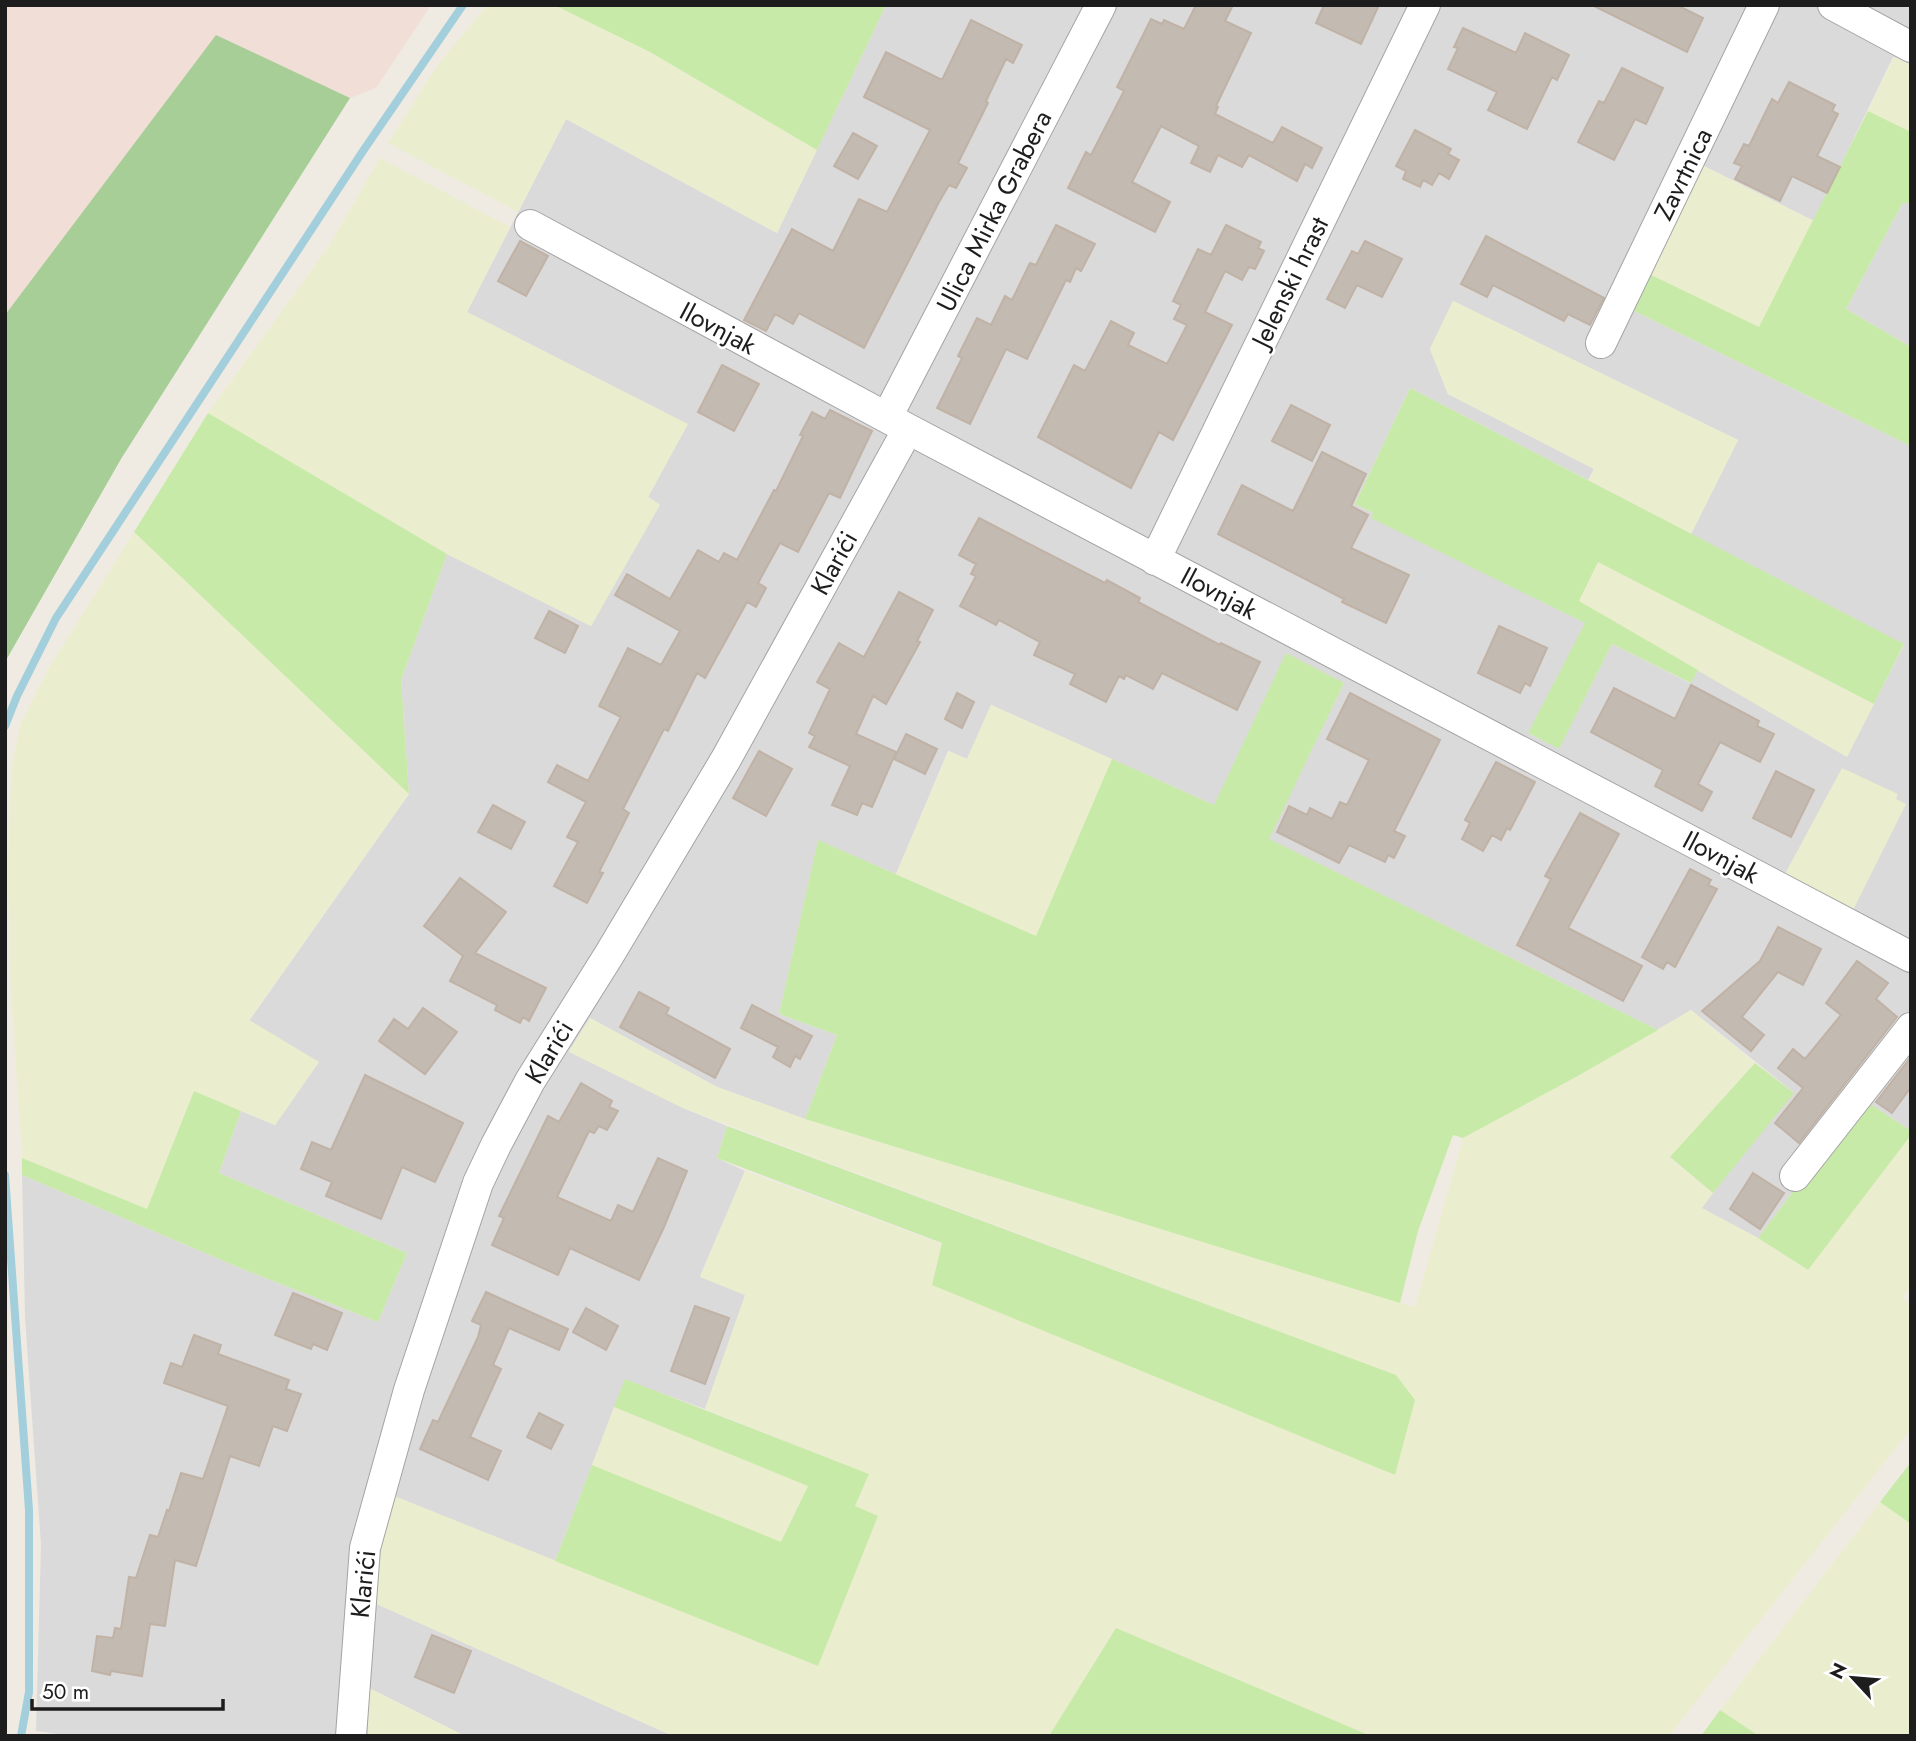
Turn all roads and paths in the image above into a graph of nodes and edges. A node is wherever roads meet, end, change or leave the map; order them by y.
1 (1101, 5) edge
2 (1425, 5) edge
3 (1764, 5) edge
4 (1833, 5) edge
5 (1911, 47) edge
6 (530, 225) dead end
7 (1601, 343) dead end
8 (897, 423) junction
9 (1155, 559) junction
10 (1911, 957) edge
11 (1911, 1028) edge
12 (1795, 1176) dead end
13 (351, 1736) edge

1 - 8 street, Ulica Mirka Grabera
2 - 9 street, Jelenski hrast
3 - 7 street, Zavrtnica
4 - 5 street
6 - 8 street, Ilovnjak
8 - 9 street, Ilovnjak
8 - 13 street, Klarići
9 - 10 street, Ilovnjak
11 - 12 street

